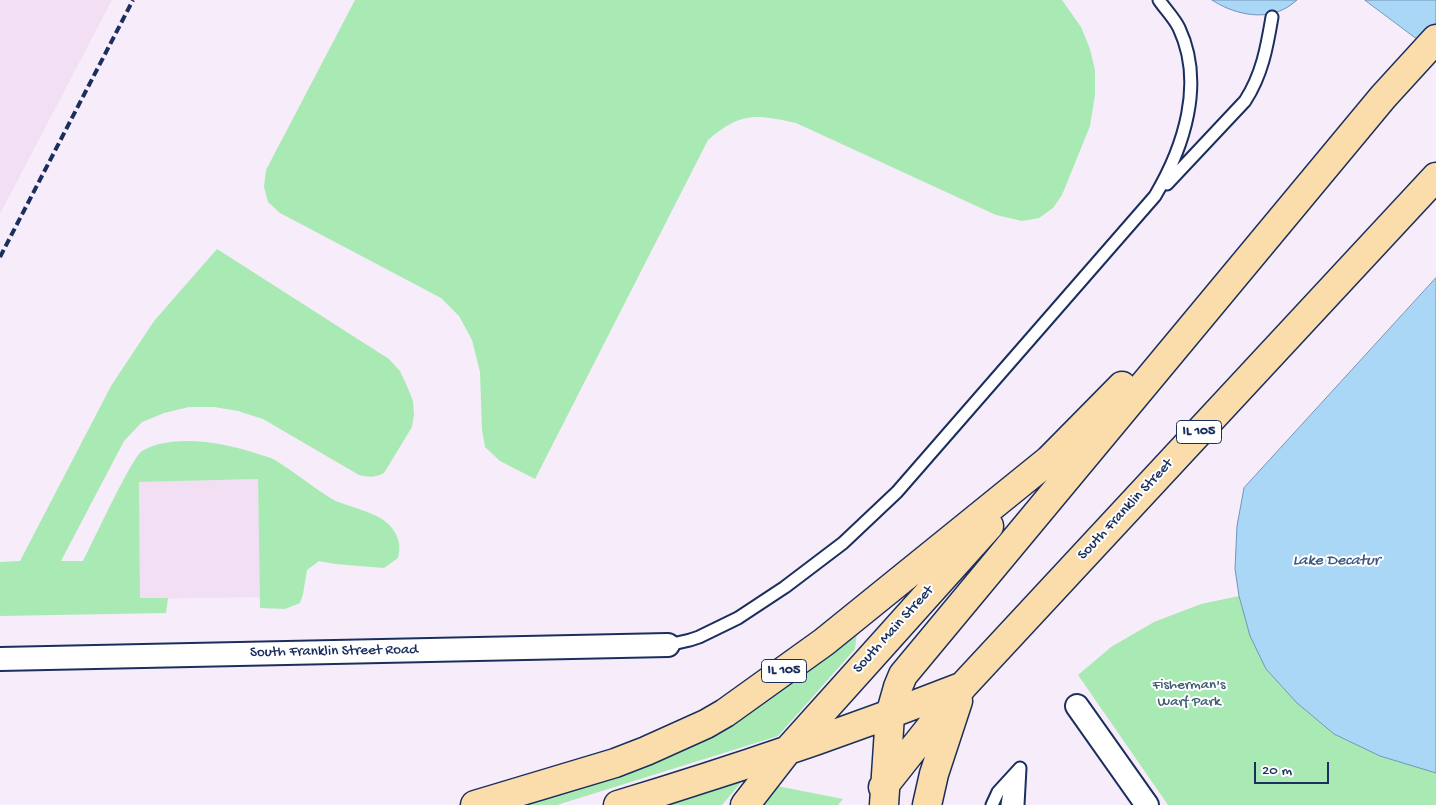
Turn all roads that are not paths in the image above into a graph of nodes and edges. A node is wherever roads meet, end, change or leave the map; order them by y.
1 (1159, 0) edge
2 (1272, 17) dead end
3 (1436, 39) edge
4 (1436, 177) edge
5 (1155, 196) junction
6 (1243, 264) junction
7 (1049, 460) junction
8 (668, 645) joint
9 (0, 659) edge
10 (962, 686) junction
11 (1077, 706) dead end
12 (890, 714) junction
13 (787, 751) junction
14 (1011, 778) junction
15 (998, 792) junction
16 (885, 794) edge
17 (475, 805) edge
18 (618, 805) edge
19 (745, 805) edge
20 (868, 805) edge
21 (928, 805) edge
22 (992, 805) edge
23 (997, 805) edge
24 (1008, 805) edge
25 (1018, 805) edge
26 (1146, 805) edge

1 - 5 lane
2 - 5 lane
3 - 6 main road, IL 105
4 - 10 main road, South Franklin Street / IL 105
5 - 8 lane
6 - 7 main road, IL 105
6 - 12 main road
7 - 13 main road, South Main Street
7 - 17 main road, IL 105
8 - 9 street, South Franklin Street Road
10 - 12 main road, IL 105
10 - 16 main road, South Franklin Street
10 - 21 main road
11 - 26 street
12 - 13 main road, IL 105
12 - 16 main road
13 - 18 main road, IL 105
13 - 19 main road, South Main Street
14 - 15 lane
14 - 24 lane
14 - 25 lane
15 - 22 lane
15 - 23 lane
16 - 20 main road

